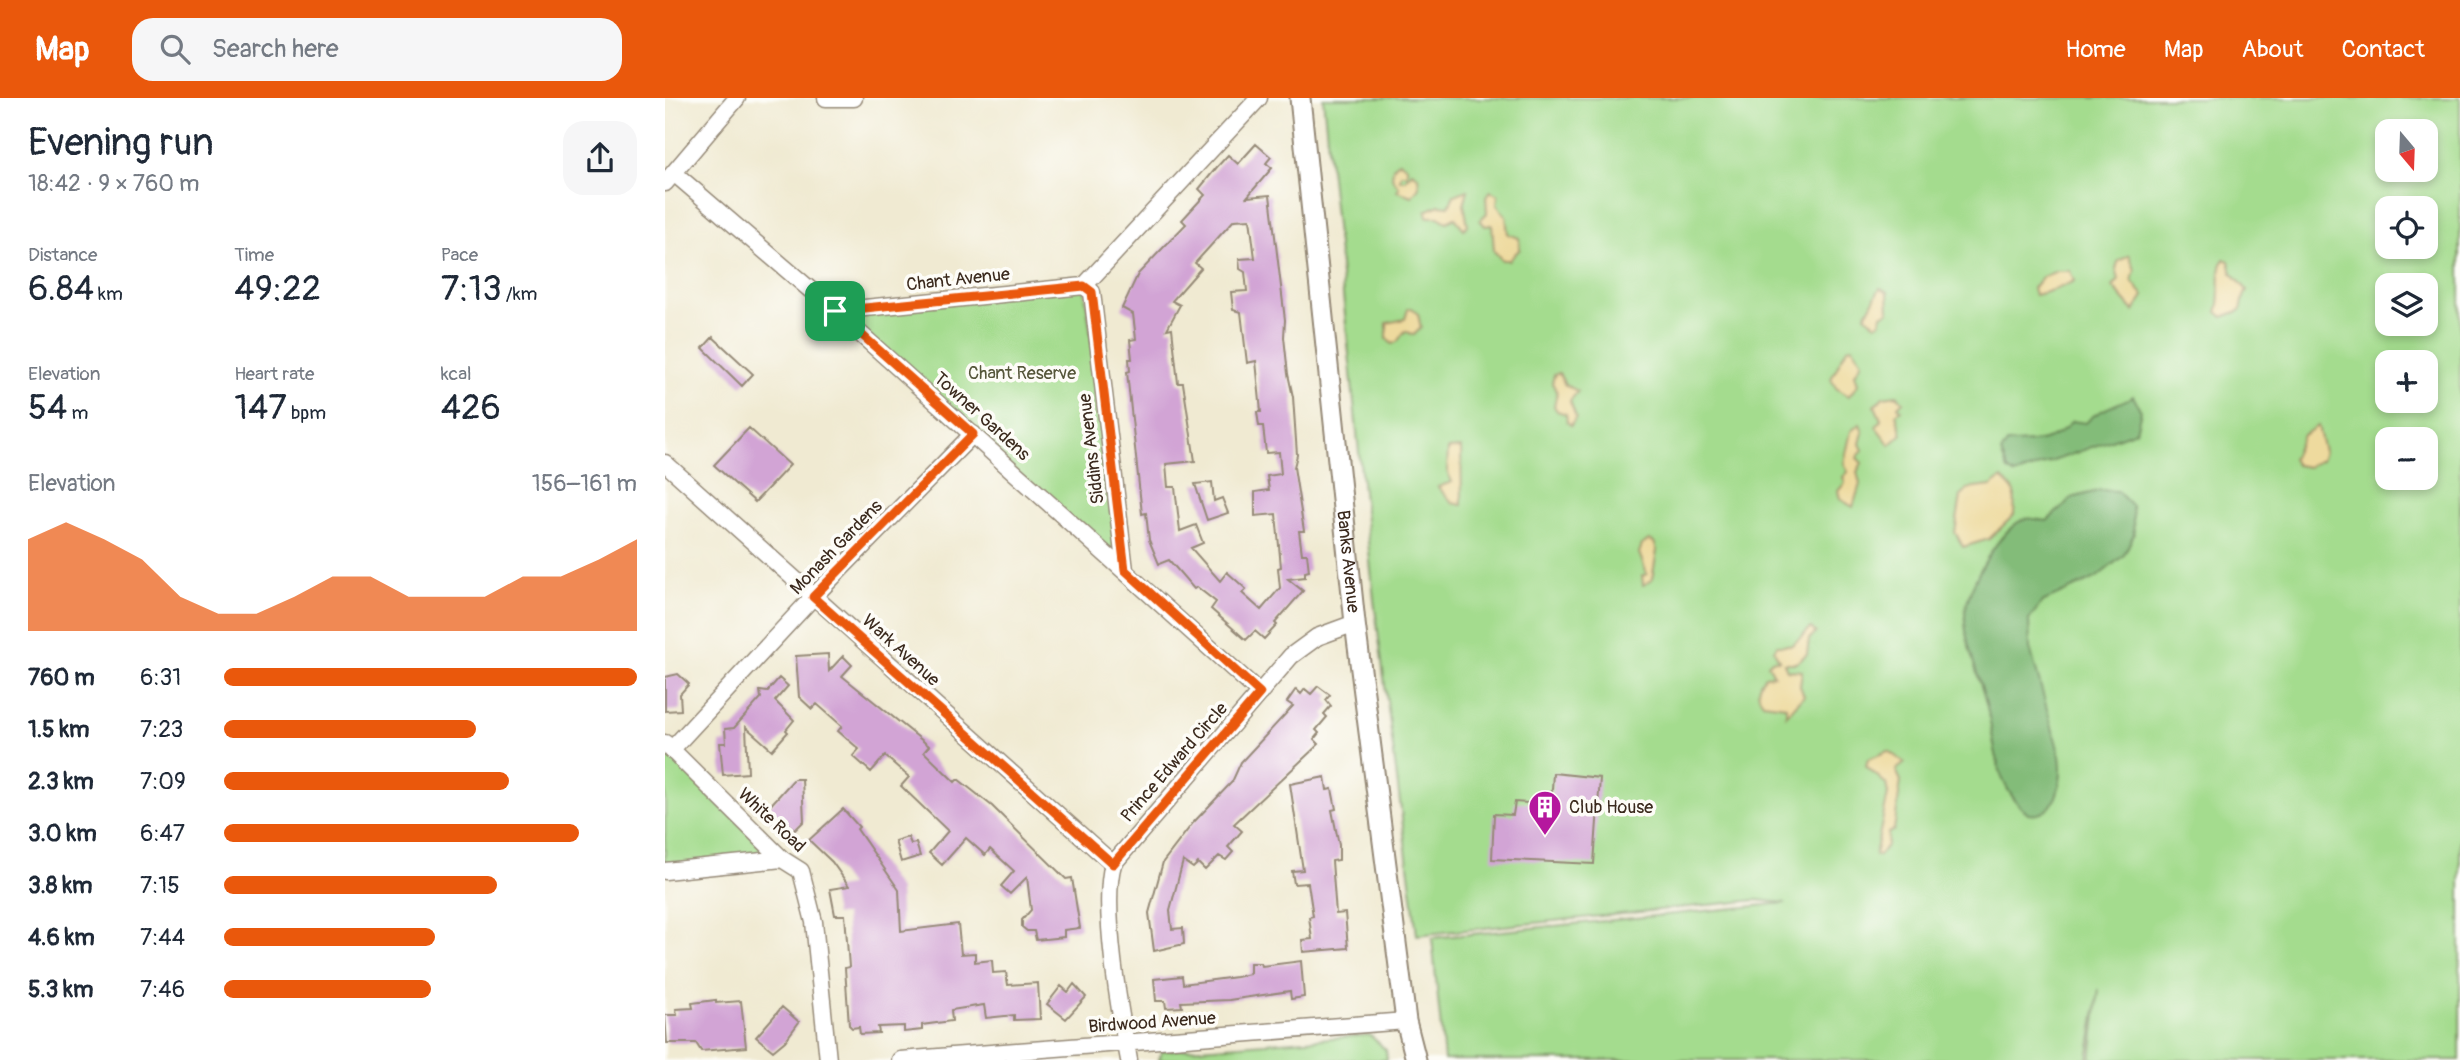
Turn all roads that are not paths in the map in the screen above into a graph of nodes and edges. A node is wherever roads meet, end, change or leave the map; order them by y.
1 (737, 98) edge
2 (825, 98) edge
3 (855, 98) edge
4 (1259, 98) edge
5 (1300, 98) edge
6 (669, 178) edge
7 (1084, 286) junction
8 (835, 311) junction
9 (973, 434) junction
10 (665, 463) edge
11 (1125, 570) junction
12 (813, 597) junction
13 (1355, 624) junction
14 (1260, 693) junction
15 (669, 746) edge
16 (782, 859) junction
17 (1113, 864) junction
18 (665, 872) edge
19 (1406, 1021) junction
20 (1126, 1043) junction
21 (828, 1060) edge
22 (900, 1060) edge
23 (1129, 1060) edge
24 (1405, 1060) edge
25 (1416, 1060) edge

1 - 6 street
2 - 3 street
4 - 7 street
5 - 13 street, Banks Avenue
6 - 8 street, Towner Gardens
7 - 8 street, Chant Avenue
7 - 11 street, Siddins Avenue
8 - 9 street, Towner Gardens
9 - 11 street, Towner Gardens
9 - 12 street, Monash Gardens
10 - 12 street, Wark Avenue
11 - 14 street, Towner Gardens
12 - 15 street, Monash Gardens
12 - 17 street, Wark Avenue
13 - 14 street, Prince Edward Circle
13 - 19 street, Banks Avenue
14 - 17 street, Prince Edward Circle
15 - 16 street, White Road
16 - 18 street
16 - 21 street, White Road
17 - 20 street
19 - 20 street, Birdwood Avenue
19 - 24 street, Banks Avenue
19 - 25 street, Banks Avenue
20 - 22 street, Birdwood Avenue
20 - 23 street

